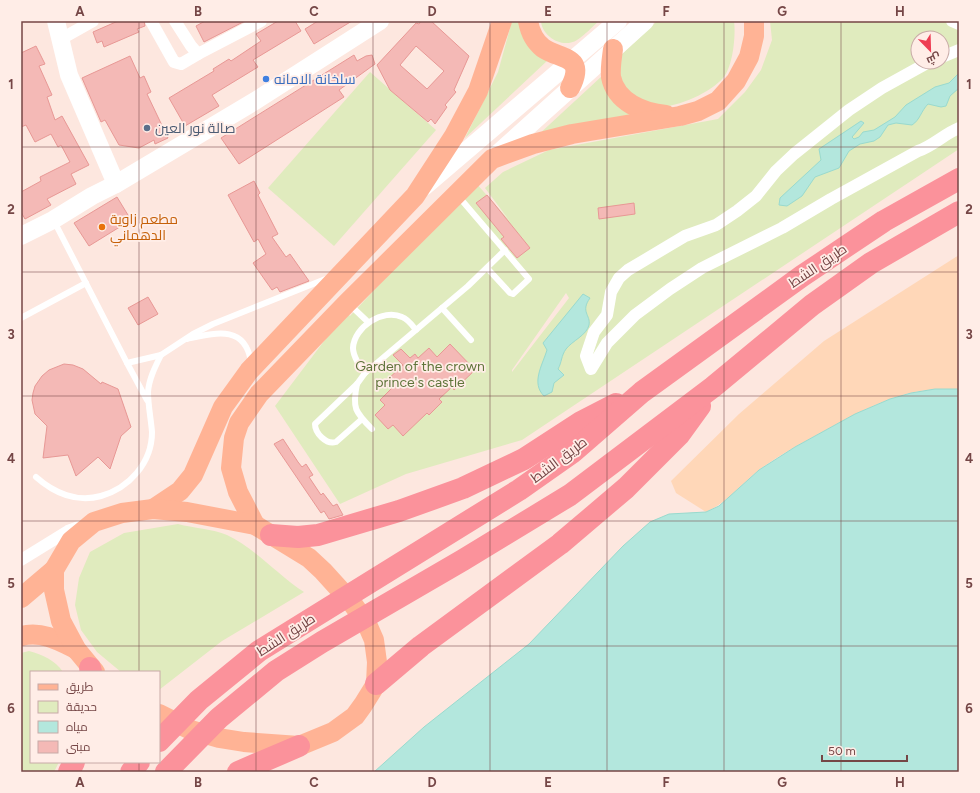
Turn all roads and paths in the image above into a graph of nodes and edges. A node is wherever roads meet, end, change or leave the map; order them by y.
1 (56, 21) edge
2 (93, 21) edge
3 (151, 21) edge
4 (175, 21) edge
5 (261, 21) edge
6 (380, 21) edge
7 (528, 21) edge
8 (618, 21) edge
9 (645, 21) edge
10 (754, 21) edge
11 (952, 21) edge
12 (959, 24) edge
13 (497, 26) edge
14 (61, 39) junction
15 (613, 49) junction
16 (198, 54) junction
17 (572, 61) junction
18 (914, 70) edge
19 (570, 88) junction
20 (680, 116) junction
21 (959, 128) edge
22 (492, 160) junction
23 (959, 179) edge
24 (116, 184) junction
25 (456, 194) junction
26 (414, 196) junction
27 (959, 212) edge
28 (53, 220) junction
29 (21, 236) edge
30 (505, 250) junction
31 (487, 268) junction
32 (341, 273) junction
33 (86, 283) junction
34 (347, 303) junction
35 (442, 308) junction
36 (21, 318) edge
37 (368, 322) junction
38 (416, 330) junction
39 (184, 340) junction
40 (471, 340) dead end
41 (161, 355) junction
42 (128, 363) junction
43 (249, 371) junction
44 (365, 373) junction
45 (357, 384) junction
46 (713, 387) junction
47 (642, 392) junction
48 (149, 404) junction
49 (362, 419) junction
50 (372, 429) dead end
51 (36, 477) dead end
52 (153, 509) junction
53 (94, 522) junction
54 (263, 530) junction
55 (21, 560) edge
56 (54, 570) junction
57 (21, 598) edge
58 (21, 636) edge
59 (76, 650) junction
60 (92, 671) edge
61 (376, 684) junction
62 (160, 714) edge
63 (160, 740) edge
64 (299, 746) junction
65 (74, 763) edge
66 (139, 763) edge
67 (69, 772) edge
68 (131, 772) edge
69 (166, 772) edge
70 (238, 772) edge

1 - 14 street
2 - 14 street
3 - 16 street
4 - 16 street
5 - 16 street
6 - 24 street
7 - 17 main road
8 - 17 street
9 - 15 street
10 - 20 main road
11 - 12 street
13 - 26 main road
14 - 24 street
15 - 19 street
15 - 20 main road
17 - 19 main road
17 - 26 street
18 - 21 street
19 - 22 street
20 - 22 main road
22 - 25 main road
23 - 47 highway, طريق الشط
24 - 28 street
25 - 30 lane
25 - 34 main road
26 - 32 main road
27 - 46 highway, طريق الشط
28 - 29 street
28 - 33 lane
30 - 31 lane
30 - 31 lane
31 - 35 lane
32 - 39 lane
32 - 43 main road
33 - 36 lane
33 - 42 lane
34 - 37 lane
34 - 54 main road
35 - 38 lane
35 - 40 lane
37 - 38 lane
37 - 44 lane
38 - 44 lane
39 - 41 lane
39 - 43 lane
41 - 42 lane
41 - 48 lane
42 - 48 lane
43 - 52 main road
44 - 45 lane
45 - 49 lane
45 - 49 lane
46 - 61 highway
46 - 69 highway, طريق الشط
47 - 54 highway
47 - 63 highway, طريق الشط
48 - 51 lane
49 - 50 lane
52 - 53 main road
52 - 54 main road
53 - 55 street
53 - 56 main road
54 - 61 main road
56 - 57 main road
56 - 59 main road
58 - 59 main road
59 - 60 main road
61 - 64 main road
62 - 64 main road
64 - 70 highway
65 - 67 highway
66 - 68 highway

